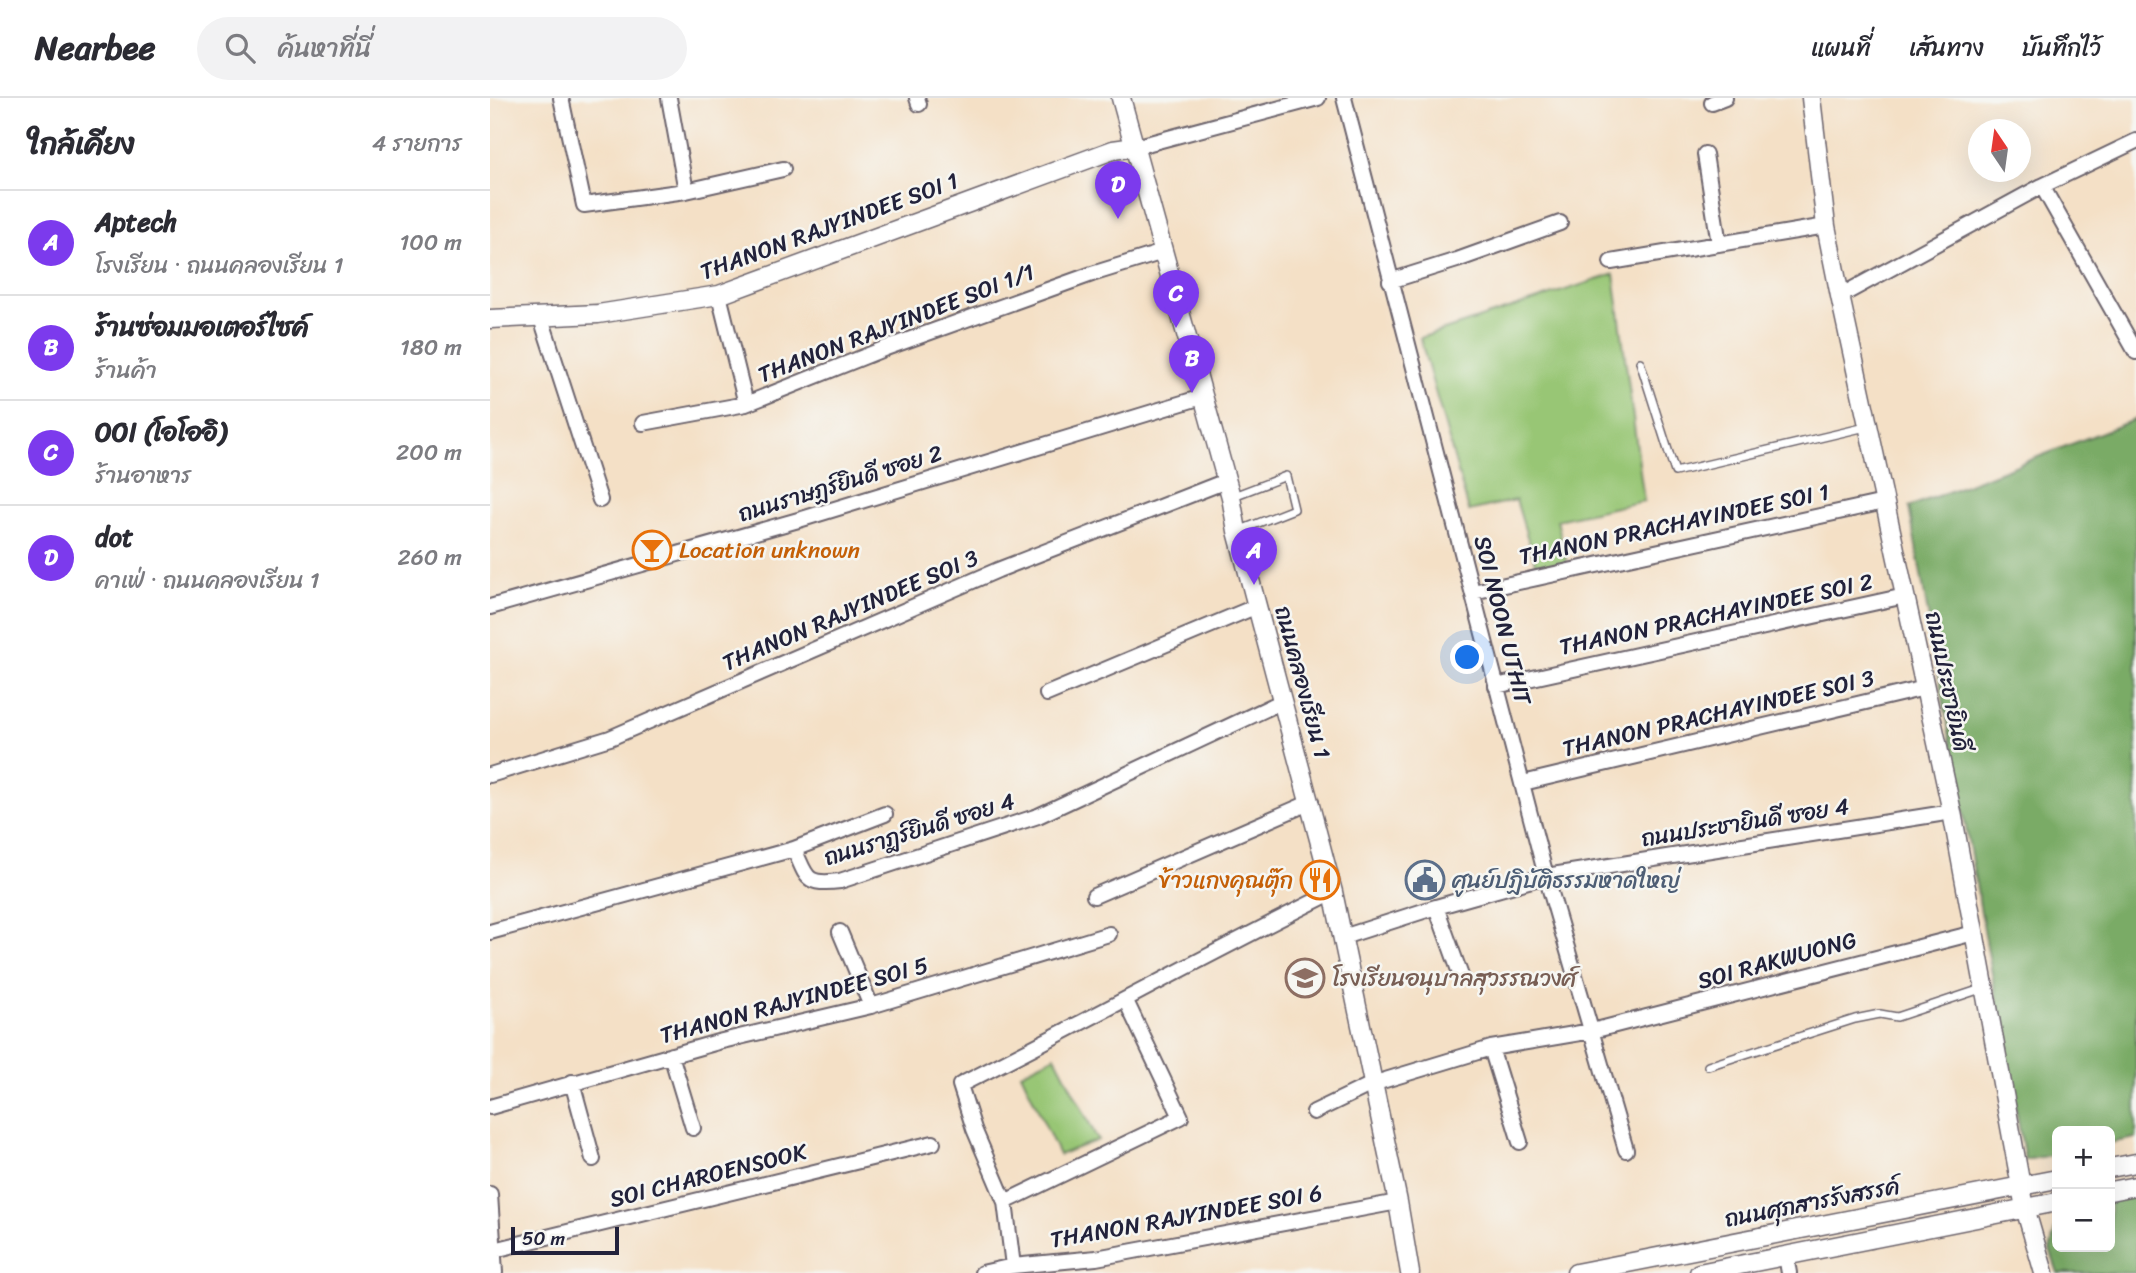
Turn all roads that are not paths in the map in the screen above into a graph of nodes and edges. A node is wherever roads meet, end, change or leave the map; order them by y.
1 (561, 98) edge
2 (668, 98) edge
3 (1121, 98) edge
4 (1318, 98) edge
5 (1344, 98) edge
6 (1811, 98) edge
7 (2136, 141) edge
8 (1135, 147) junction
9 (1705, 155) dead end
10 (783, 169) dead end
11 (2042, 186) junction
12 (686, 191) junction
13 (1560, 223) dead end
14 (1826, 226) junction
15 (1719, 244) junction
16 (1163, 252) junction
17 (1611, 261) dead end
18 (1390, 281) junction
19 (719, 295) junction
20 (1840, 296) junction
21 (541, 318) junction
22 (490, 319) edge
23 (2136, 352) edge
24 (1640, 362) dead end
25 (1202, 397) junction
26 (746, 404) junction
27 (643, 423) dead end
28 (1868, 426) junction
29 (1228, 489) junction
30 (600, 500) dead end
31 (1884, 502) junction
32 (1237, 531) junction
33 (1473, 592) junction
34 (1905, 596) junction
35 (1257, 606) junction
36 (490, 607) edge
37 (1496, 686) junction
38 (1924, 688) junction
39 (1047, 694) dead end
40 (1283, 701) junction
41 (490, 775) edge
42 (1523, 783) junction
43 (1311, 802) junction
44 (1952, 812) junction
45 (885, 814) dead end
46 (793, 849) junction
47 (1546, 876) junction
48 (1333, 892) junction
49 (1094, 896) dead end
50 (1436, 907) junction
51 (490, 932) edge
52 (840, 932) dead end
53 (1974, 933) junction
54 (1109, 934) dead end
55 (1343, 937) junction
56 (1461, 976) dead end
57 (1983, 988) junction
58 (1126, 1001) junction
59 (871, 1006) junction
60 (1592, 1031) junction
61 (1490, 1048) junction
62 (671, 1055) junction
63 (1708, 1066) dead end
64 (572, 1083) junction
65 (1372, 1084) junction
66 (490, 1107) edge
67 (1314, 1112) dead end
68 (693, 1128) dead end
69 (1520, 1142) dead end
70 (933, 1143) dead end
71 (1626, 1150) dead end
72 (593, 1158) dead end
73 (2136, 1163) edge
74 (2115, 1167) edge
75 (2052, 1179) edge
76 (2021, 1186) junction
77 (2136, 1186) edge
78 (2115, 1190) edge
79 (490, 1194) edge
80 (1005, 1202) junction
81 (1398, 1202) junction
82 (2052, 1203) edge
83 (2025, 1208) junction
84 (492, 1251) edge
85 (1788, 1264) edge
86 (1013, 1266) junction
87 (495, 1273) edge
88 (982, 1273) edge
89 (1410, 1273) edge
90 (1576, 1273) edge
91 (1699, 1273) edge
92 (2045, 1273) edge

1 - 12 street
2 - 12 street
3 - 8 street, ถนนคลองเรียน 1
4 - 8 street
5 - 18 street, SOI NOON UTHIT
6 - 14 street, ถนนประชายินดี
7 - 11 street
8 - 16 street, ถนนคลองเรียน 1
8 - 19 street, THANON RAJYINDEE SOI 1
9 - 15 street
10 - 12 street
11 - 20 street
11 - 23 street
13 - 18 street
14 - 15 street
14 - 20 street, ถนนประชายินดี
15 - 17 street
16 - 25 street, ถนนคลองเรียน 1
16 - 26 street, THANON RAJYINDEE SOI 1/1
18 - 33 street, SOI NOON UTHIT
19 - 21 street, THANON RAJYINDEE SOI 1
19 - 26 street
20 - 28 street, ถนนประชายินดี
21 - 22 street, THANON RAJYINDEE SOI 1
21 - 30 street
24 - 28 lane
25 - 29 street, ถนนคลองเรียน 1
25 - 36 street, ถนนราษฏร์ยินดี ซอย 2
26 - 27 street, THANON RAJYINDEE SOI 1/1
28 - 31 street, ถนนประชายินดี
29 - 32 street, ถนนคลองเรียน 1
29 - 32 lane
29 - 41 street, THANON RAJYINDEE SOI 3
31 - 33 street, THANON PRACHAYINDEE SOI 1
31 - 34 street, ถนนประชายินดี
32 - 35 street, ถนนคลองเรียน 1
33 - 37 street, SOI NOON UTHIT
34 - 37 street, THANON PRACHAYINDEE SOI 2
34 - 38 street, ถนนประชายินดี
35 - 39 street
35 - 40 street, ถนนคลองเรียน 1
37 - 42 street, SOI NOON UTHIT
38 - 42 street, THANON PRACHAYINDEE SOI 3
38 - 44 street, ถนนประชายินดี
40 - 43 street, ถนนคลองเรียน 1
40 - 46 street, ถนนราฎร์ยินดี ซอย 4
42 - 47 street, SOI NOON UTHIT
43 - 48 street, ถนนคลองเรียน 1
43 - 49 street
44 - 47 street, ถนนประชายินดี ซอย 4
44 - 53 street, ถนนประชายินดี
45 - 46 street
46 - 51 street, ถนนราฎร์ยินดี ซอย 4
47 - 50 street, ถนนประชายินดี ซอย 4
47 - 60 street, SOI NOON UTHIT
48 - 55 street, ถนนคลองเรียน 1
48 - 58 street
50 - 55 street, ถนนประชายินดี ซอย 4
50 - 56 street
52 - 59 street
53 - 57 street, ถนนประชายินดี
53 - 60 street, SOI RAKWUONG
54 - 59 street, THANON RAJYINDEE SOI 5
55 - 65 street, ถนนคลองเรียน 1
57 - 63 lane
57 - 76 street, ถนนประชายินดี
58 - 80 street
58 - 80 street
59 - 62 street, THANON RAJYINDEE SOI 5
60 - 61 street, SOI RAKWUONG
60 - 71 street, SOI NOON UTHIT
61 - 65 street, SOI RAKWUONG
61 - 69 street
62 - 64 street, THANON RAJYINDEE SOI 5
62 - 68 street
64 - 66 street, THANON RAJYINDEE SOI 5
64 - 72 street
65 - 67 street, SOI RAKWUONG
65 - 81 street, ถนนคลองเรียน 1
70 - 84 street, SOI CHAROENSOOK
73 - 74 street
75 - 76 street, ถนนศุภสารรังสรรค์
76 - 83 street, ถนนประชายินดี
76 - 90 street, ถนนศุภสารรังสรรค์
77 - 78 street
79 - 84 street
80 - 86 street
81 - 86 street, THANON RAJYINDEE SOI 6
81 - 89 street, ถนนคลองเรียน 1
82 - 83 street, ถนนศุภสารรังสรรค์
83 - 85 street, ถนนศุภสารรังสรรค์
83 - 92 street, ถนนประชายินดี
84 - 87 street
85 - 91 street, ถนนศุภสารรังสรรค์
86 - 88 street, THANON RAJYINDEE SOI 6

